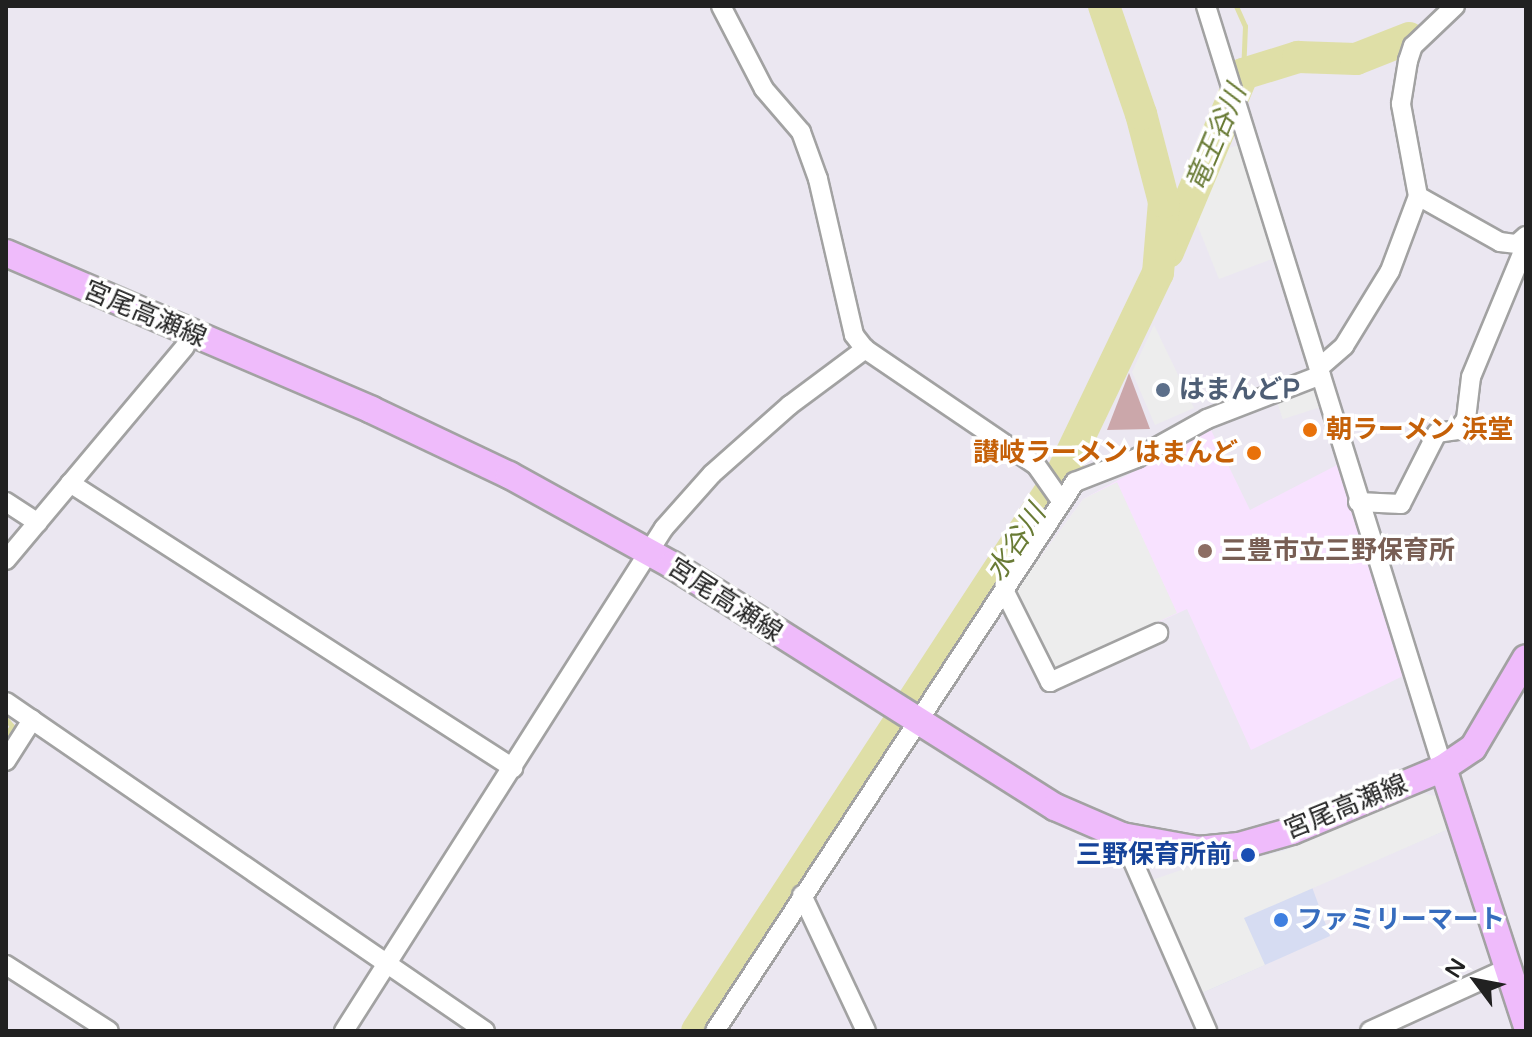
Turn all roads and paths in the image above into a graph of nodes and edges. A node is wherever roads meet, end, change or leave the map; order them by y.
1 (721, 6) edge
2 (1206, 6) edge
3 (1455, 6) edge
4 (1418, 196) junction
5 (1524, 239) edge
6 (6, 253) edge
7 (185, 347) dead end
8 (865, 349) junction
9 (1321, 371) junction
10 (70, 483) junction
11 (6, 502) edge
12 (1061, 502) junction
13 (1358, 502) junction
14 (38, 523) junction
15 (649, 552) junction
16 (6, 560) edge
17 (1004, 590) junction
18 (1158, 633) dead end
19 (1526, 658) edge
20 (6, 702) edge
21 (32, 720) junction
22 (918, 721) junction
23 (6, 761) edge
24 (513, 768) junction
25 (1443, 768) junction
26 (1122, 836) junction
27 (802, 895) junction
28 (6, 965) edge
29 (387, 965) junction
30 (1508, 968) junction
31 (1526, 1024) edge
32 (109, 1031) edge
33 (344, 1031) edge
34 (485, 1031) edge
35 (715, 1031) edge
36 (866, 1031) edge
37 (1207, 1031) edge
38 (1370, 1031) edge

1 - 8 street
2 - 9 street
3 - 4 street
4 - 5 street
4 - 9 street
5 - 13 street
6 - 15 main road, 宮尾高瀬線
7 - 10 street
8 - 12 street
8 - 15 street
9 - 12 street
9 - 13 street
10 - 14 street
10 - 24 street
11 - 14 street
12 - 17 street
13 - 25 street
14 - 16 street
15 - 22 main road, 宮尾高瀬線
15 - 24 street
17 - 18 street
17 - 22 street
19 - 25 main road, 宮尾高瀬線
20 - 21 street
21 - 23 street
21 - 29 street
22 - 26 main road, 宮尾高瀬線
22 - 27 street
24 - 29 street
25 - 26 main road, 宮尾高瀬線
25 - 30 main road
26 - 37 street
27 - 35 street
27 - 36 street
28 - 32 street
29 - 33 street
29 - 34 street
30 - 31 main road
30 - 38 street

